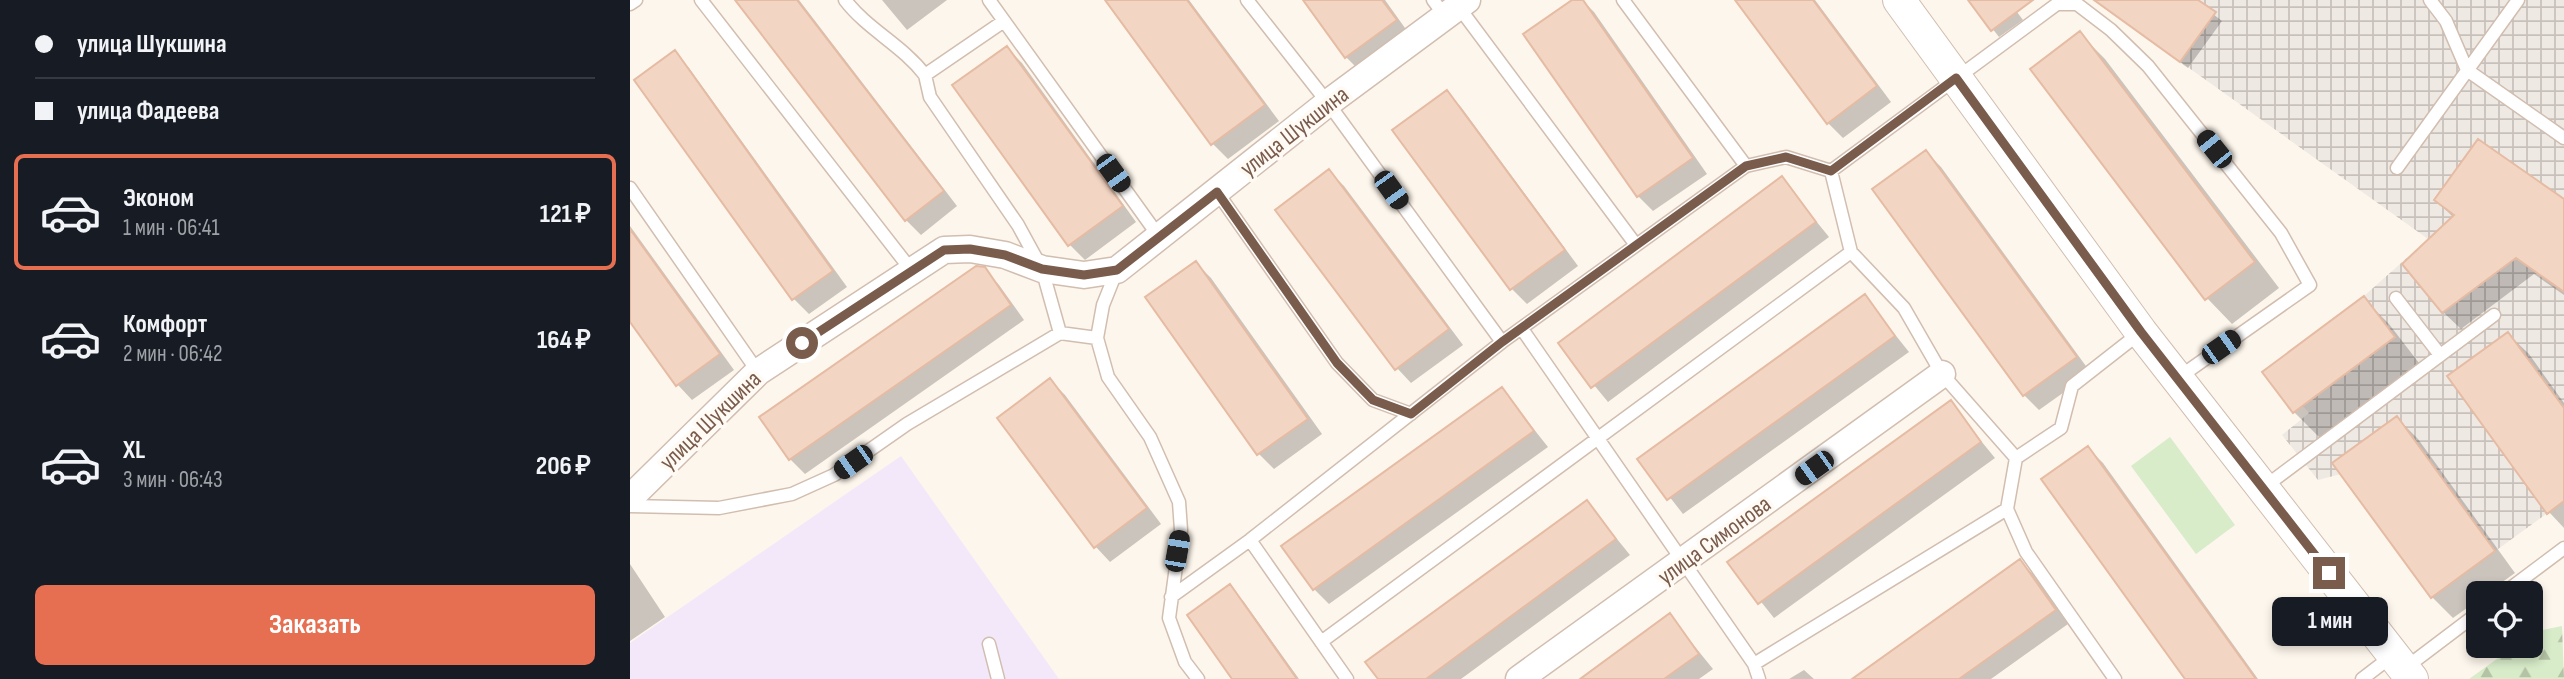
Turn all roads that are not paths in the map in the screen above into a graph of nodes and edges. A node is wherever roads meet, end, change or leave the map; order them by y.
1 (636, 0) edge
2 (701, 0) edge
3 (845, 0) edge
4 (989, 0) edge
5 (1247, 0) edge
6 (1623, 0) edge
7 (1899, 0) edge
8 (2430, 0) edge
9 (2518, 0) edge
10 (630, 4) edge
11 (1450, 6) edge
12 (1004, 20) junction
13 (2468, 70) junction
14 (925, 75) junction
15 (1956, 78) junction
16 (1328, 103) junction
17 (2562, 134) edge
18 (1746, 166) junction
19 (2397, 168) dead end
20 (1831, 171) junction
21 (630, 188) edge
22 (1217, 192) junction
23 (1160, 238) junction
24 (1636, 246) junction
25 (1851, 252) junction
26 (1042, 269) junction
27 (1117, 270) junction
28 (912, 271) junction
29 (2396, 298) dead end
30 (2494, 315) dead end
31 (1522, 329) junction
32 (2141, 332) junction
33 (1060, 333) junction
34 (1097, 338) junction
35 (1502, 342) junction
36 (2440, 355) junction
37 (758, 372) junction
38 (1942, 374) junction
39 (2178, 379) junction
40 (1411, 414) junction
41 (1597, 436) junction
42 (2015, 458) junction
43 (2263, 488) junction
44 (630, 498) edge
45 (630, 506) edge
46 (2007, 509) junction
47 (1250, 540) junction
48 (2564, 548) edge
49 (1686, 561) junction
50 (2520, 581) edge
51 (1171, 597) junction
52 (2466, 622) edge
53 (1321, 642) junction
54 (989, 644) dead end
55 (1754, 664) junction
56 (2403, 668) edge
57 (2112, 678) edge
58 (998, 679) edge
59 (1198, 679) edge
60 (1347, 679) edge
61 (1520, 679) edge
62 (1759, 679) edge
63 (2362, 679) edge

1 - 10 lane
2 - 28 lane
3 - 14 lane
4 - 12 lane
5 - 16 lane
6 - 18 lane
7 - 15 street
8 - 13 lane
9 - 13 lane
11 - 16 street, улица Шукшина
11 - 24 lane
12 - 14 lane
12 - 23 lane
13 - 17 lane
13 - 19 lane
14 - 26 lane
15 - 20 lane
15 - 32 street
15 - 39 lane
16 - 22 street, улица Шукшина
16 - 35 lane
18 - 20 lane
18 - 24 lane
20 - 25 lane
21 - 37 lane
22 - 23 street, улица Шукшина
22 - 40 lane
23 - 27 street, улица Шукшина
24 - 31 lane
25 - 38 lane
25 - 41 lane
26 - 27 street, улица Шукшина
26 - 28 street, улица Шукшина
26 - 33 lane
27 - 34 lane
28 - 37 street, улица Шукшина
29 - 36 lane
30 - 36 lane
31 - 35 lane
31 - 41 lane
32 - 39 street
32 - 42 lane
33 - 34 lane
33 - 45 lane
34 - 51 lane
35 - 40 lane
36 - 43 lane
37 - 44 street, улица Шукшина
38 - 42 lane
38 - 49 street, улица Симонова
39 - 43 street
40 - 47 lane
41 - 49 lane
41 - 53 lane
42 - 46 lane
43 - 56 street
46 - 55 lane
46 - 57 lane
47 - 51 lane
47 - 53 lane
48 - 50 lane
49 - 55 lane
49 - 61 street, улица Симонова
51 - 59 lane
52 - 56 lane
53 - 60 lane
54 - 58 lane
55 - 62 lane
56 - 63 lane

